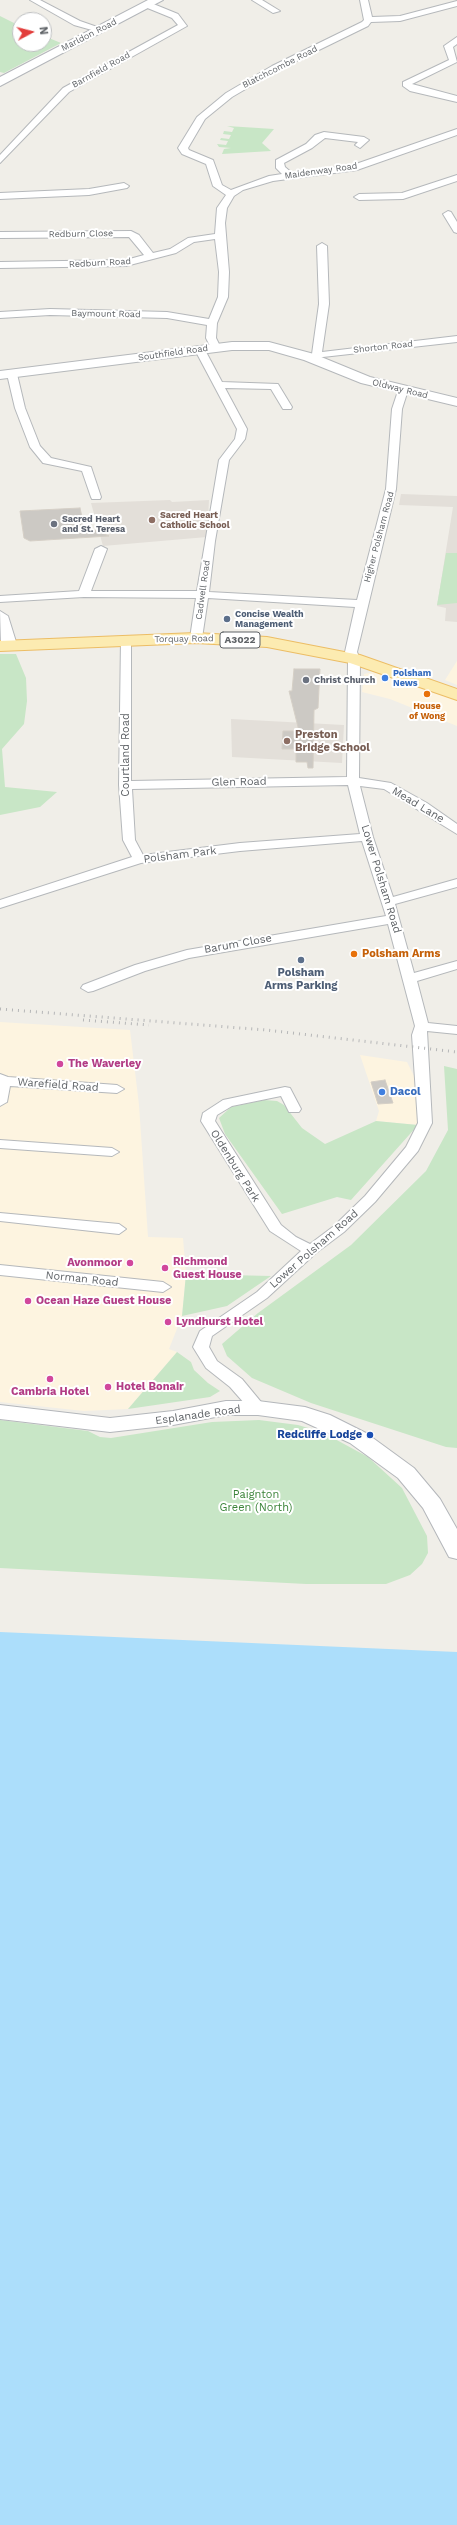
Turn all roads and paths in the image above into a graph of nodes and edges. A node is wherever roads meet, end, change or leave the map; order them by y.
1 (34, 0) edge
2 (256, 0) edge
3 (364, 0) edge
4 (152, 2) edge
5 (457, 3) edge
6 (418, 6) dead end
7 (427, 10) junction
8 (276, 11) dead end
9 (368, 20) junction
10 (99, 29) junction
11 (457, 40) edge
12 (0, 82) edge
13 (457, 100) edge
14 (457, 132) edge
15 (360, 145) dead end
16 (0, 160) edge
17 (289, 175) junction
18 (457, 178) edge
19 (124, 186) dead end
20 (231, 194) junction
21 (0, 196) edge
22 (359, 197) dead end
23 (448, 214) dead end
24 (457, 230) edge
25 (0, 236) edge
26 (219, 236) junction
27 (322, 246) dead end
28 (151, 258) junction
29 (0, 265) edge
30 (0, 315) edge
31 (212, 323) junction
32 (457, 339) edge
33 (216, 348) junction
34 (200, 350) junction
35 (313, 356) junction
36 (343, 372) joint
37 (6, 374) edge
38 (220, 385) junction
39 (403, 390) junction
40 (457, 402) edge
41 (287, 407) dead end
42 (96, 497) dead end
43 (100, 549) dead end
44 (84, 594) junction
45 (202, 596) junction
46 (0, 599) edge
47 (362, 604) junction
48 (0, 616) edge
49 (196, 638) junction
50 (125, 644) junction
51 (5, 646) edge
52 (354, 658) junction
53 (457, 695) edge
54 (353, 781) junction
55 (125, 785) junction
56 (457, 830) edge
57 (367, 837) junction
58 (139, 860) junction
59 (457, 882) edge
60 (388, 901) junction
61 (0, 904) edge
62 (393, 919) junction
63 (457, 964) edge
64 (411, 978) junction
65 (88, 988) dead end
66 (421, 1030) junction
67 (457, 1030) edge
68 (2, 1079) edge
69 (117, 1089) dead end
70 (0, 1102) edge
71 (294, 1109) dead end
72 (0, 1144) edge
73 (112, 1152) dead end
74 (0, 1217) edge
75 (119, 1228) dead end
76 (311, 1250) junction
77 (0, 1270) edge
78 (163, 1287) dead end
79 (258, 1408) junction
80 (0, 1412) edge
81 (457, 1551) edge

1 - 10 street
2 - 8 street
3 - 9 street
4 - 10 main road, Marldon Road
4 - 16 street, Barnfield Road
5 - 7 street
6 - 7 street
7 - 9 street
9 - 20 street, Blatchcombe Road
10 - 12 main road, Marldon Road
11 - 13 street
14 - 17 street, Maidenway Road
15 - 17 street
17 - 20 street, Maidenway Road
18 - 22 street
19 - 21 street
20 - 26 street
23 - 24 street
25 - 28 street, Redburn Close
26 - 28 street, Redburn Road
26 - 31 street
27 - 35 street
28 - 29 street, Redburn Road
30 - 31 street, Baymount Road
31 - 33 street
32 - 35 street, Shorton Road
33 - 34 street, Southfield Road
33 - 35 street, Southfield Road
34 - 37 street, Southfield Road
34 - 38 street, Cadwell Road
35 - 36 street, Southfield Road
36 - 39 street, Oldway Road
37 - 42 street
38 - 41 street
38 - 45 street, Cadwell Road
39 - 40 street, Oldway Road
39 - 47 street, Higher Polsham Road
43 - 44 street
44 - 45 street
44 - 46 street
45 - 47 street
45 - 49 street, Cadwell Road
47 - 52 street, Higher Polsham Road
48 - 51 main road
49 - 50 main road, Torquay Road / A3022
49 - 52 main road, Torquay Road / A3022
50 - 51 main road, Torquay Road / A3022
50 - 55 street, Courtland Road
52 - 53 main road, Torquay Road / A3022
52 - 54 street, Lower Polsham Road
54 - 55 street, Glen Road
54 - 56 street, Mead Lane
54 - 57 street, Lower Polsham Road
55 - 58 street, Courtland Road
57 - 58 street, Polsham Park
57 - 60 street, Lower Polsham Road
58 - 61 street, Polsham Park
59 - 60 street
60 - 62 street, Lower Polsham Road
62 - 64 street, Lower Polsham Road
62 - 65 street, Barum Close
63 - 64 street
64 - 66 street, Lower Polsham Road
66 - 67 street
66 - 76 street, Lower Polsham Road
68 - 69 street, Warefield Road
68 - 70 street
71 - 76 street, Oldenburg Park
72 - 73 street
74 - 75 street
76 - 79 street, Lower Polsham Road
77 - 78 street, Norman Road
79 - 80 main road, Esplanade Road
79 - 81 main road, Esplanade Road

